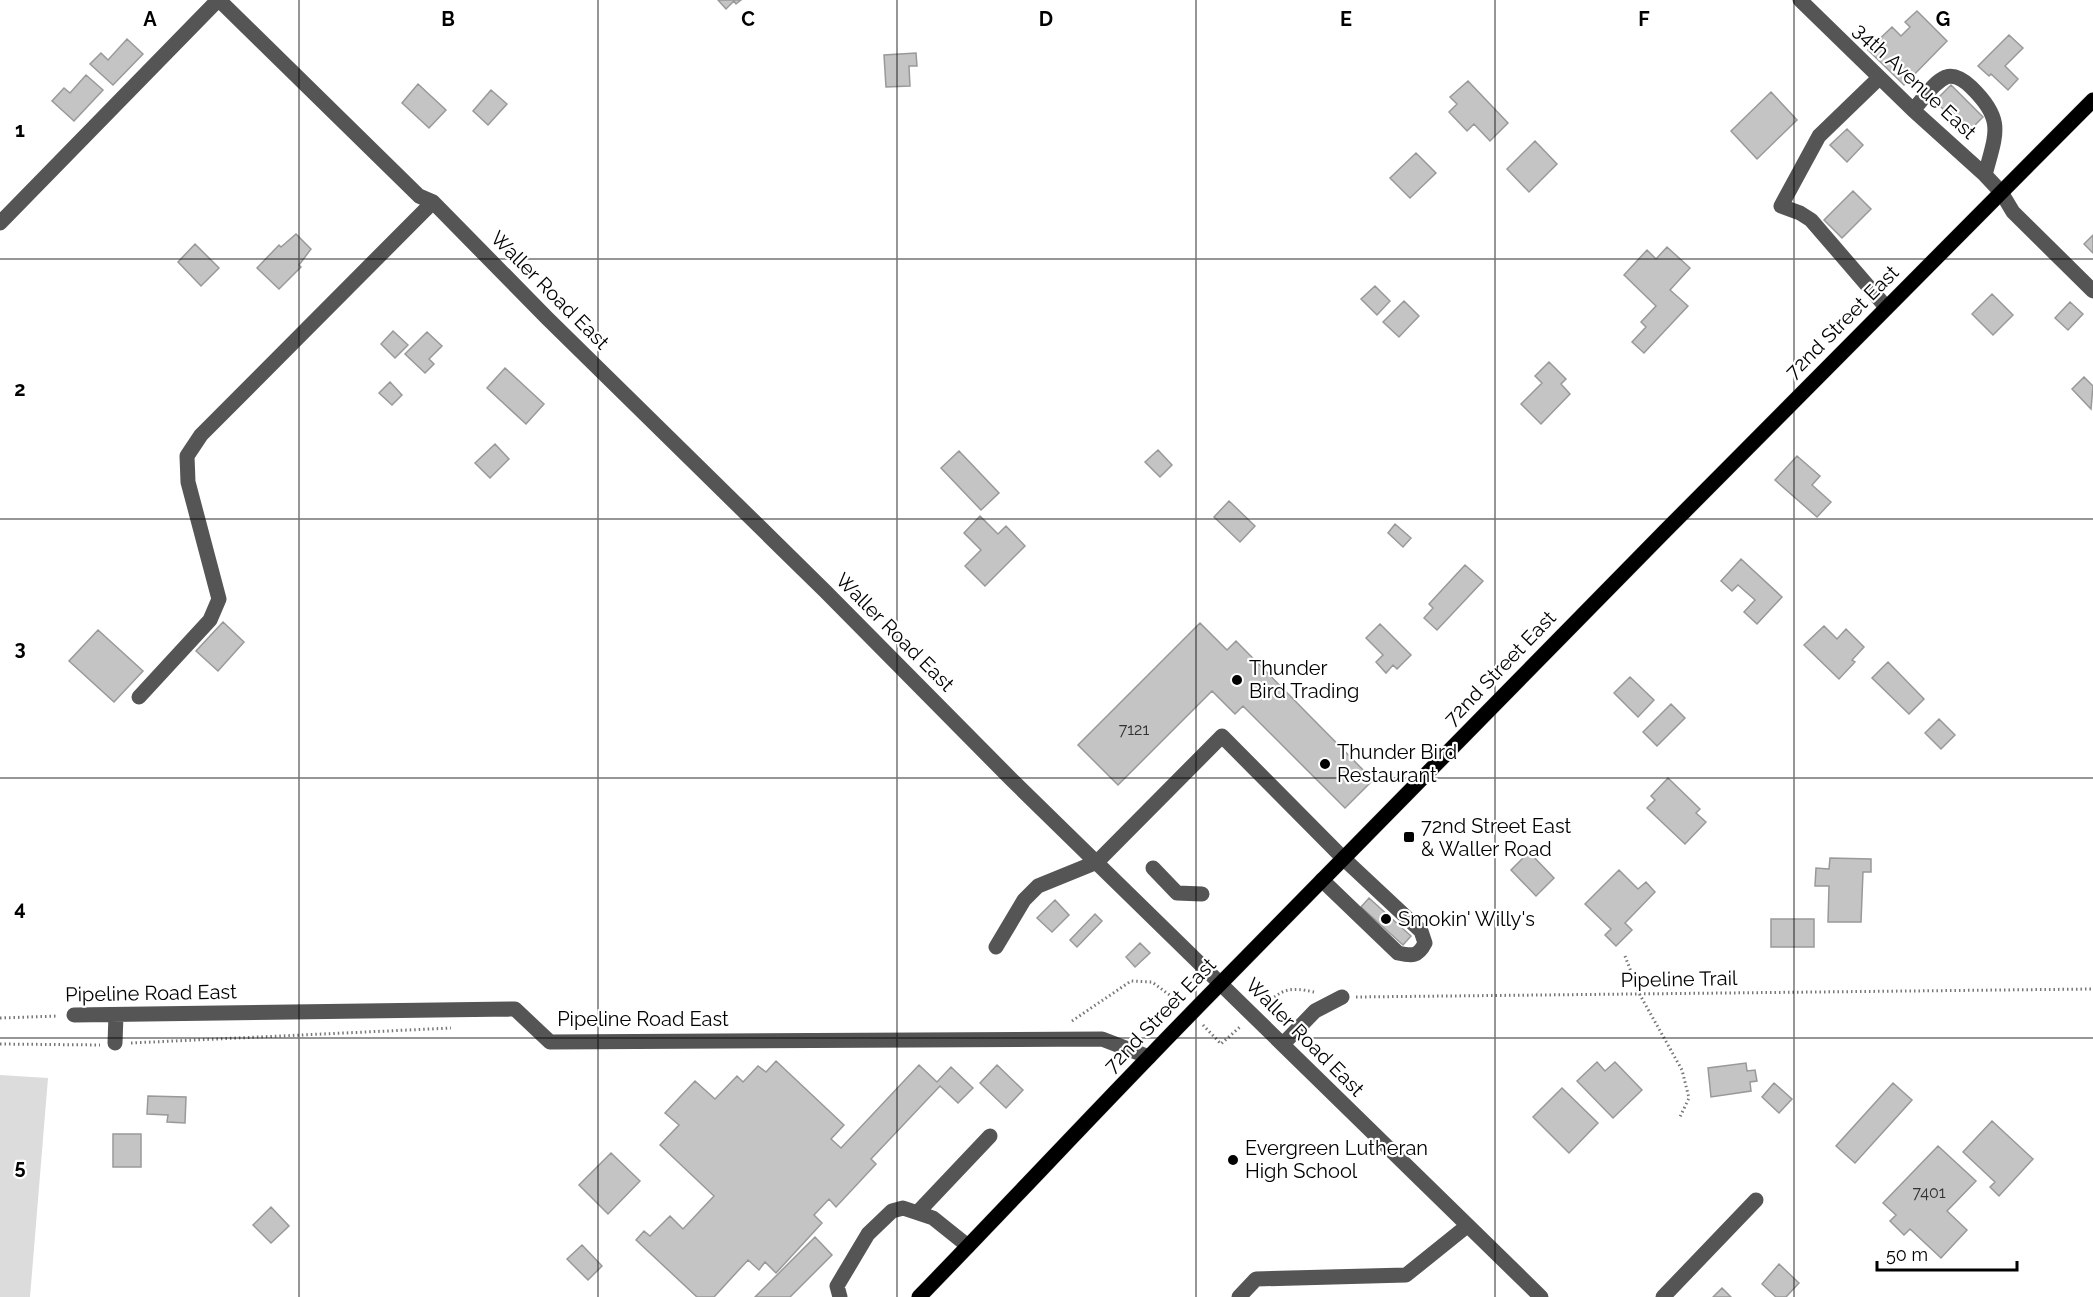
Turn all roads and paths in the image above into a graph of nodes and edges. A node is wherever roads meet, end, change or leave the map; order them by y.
1 (219, 0) edge
2 (1800, 0) edge
3 (1879, 78) junction
4 (2093, 100) edge
5 (1913, 110) junction
6 (1985, 175) junction
7 (2001, 192) junction
8 (433, 202) junction
9 (0, 223) edge
10 (2093, 291) edge
11 (1886, 307) junction
12 (139, 697) dead end
13 (1343, 858) junction
14 (1097, 862) junction
15 (1153, 868) dead end
16 (1322, 880) junction
17 (1202, 894) dead end
18 (996, 947) dead end
19 (1625, 956) dead end
20 (1221, 982) junction
21 (2093, 988) edge
22 (1640, 995) junction
23 (1342, 997) junction
24 (1271, 1000) dead end
25 (74, 1015) joint
26 (116, 1015) junction
27 (0, 1018) edge
28 (1234, 1033) dead end
29 (1211, 1035) dead end
30 (115, 1043) dead end
31 (1282, 1044) junction
32 (1149, 1057) junction
33 (1679, 1119) dead end
34 (990, 1136) dead end
35 (1756, 1200) dead end
36 (918, 1212) junction
37 (1467, 1226) junction
38 (968, 1246) junction
39 (840, 1297) edge
40 (919, 1297) edge
41 (1239, 1297) edge
42 (1541, 1297) edge
43 (1662, 1297) edge

1 - 8 street, Waller Road East
1 - 9 street
2 - 3 street, 34th Avenue East
3 - 5 street, 34th Avenue East
3 - 11 street
4 - 7 main road, 72nd Street East
5 - 6 street, 34th Avenue East
5 - 6 street
6 - 7 street, 34th Avenue East
7 - 10 street, 34th Avenue East
7 - 11 main road, 72nd Street East
8 - 12 street
8 - 14 street, Waller Road East
11 - 13 main road, 72nd Street East
13 - 14 street
13 - 16 main road, 72nd Street East
13 - 16 street
14 - 18 street
14 - 20 street, Waller Road East
15 - 17 street
16 - 20 main road, 72nd Street East
19 - 22 path
20 - 31 street, Waller Road East
20 - 32 main road, 72nd Street East
21 - 22 path, Pipeline Trail
22 - 23 path, Pipeline Trail
22 - 33 path
23 - 24 path, Pipeline Trail
23 - 31 street
25 - 26 street, Pipeline Road East
25 - 27 path, Pipeline Road East
26 - 30 street
26 - 32 street, Pipeline Road East
28 - 29 path
31 - 37 street, Waller Road East
32 - 38 main road, 72nd Street East
34 - 36 street
35 - 43 street
36 - 38 street
36 - 39 street
37 - 41 street
37 - 42 street, Waller Road East
38 - 40 main road, 72nd Street East

